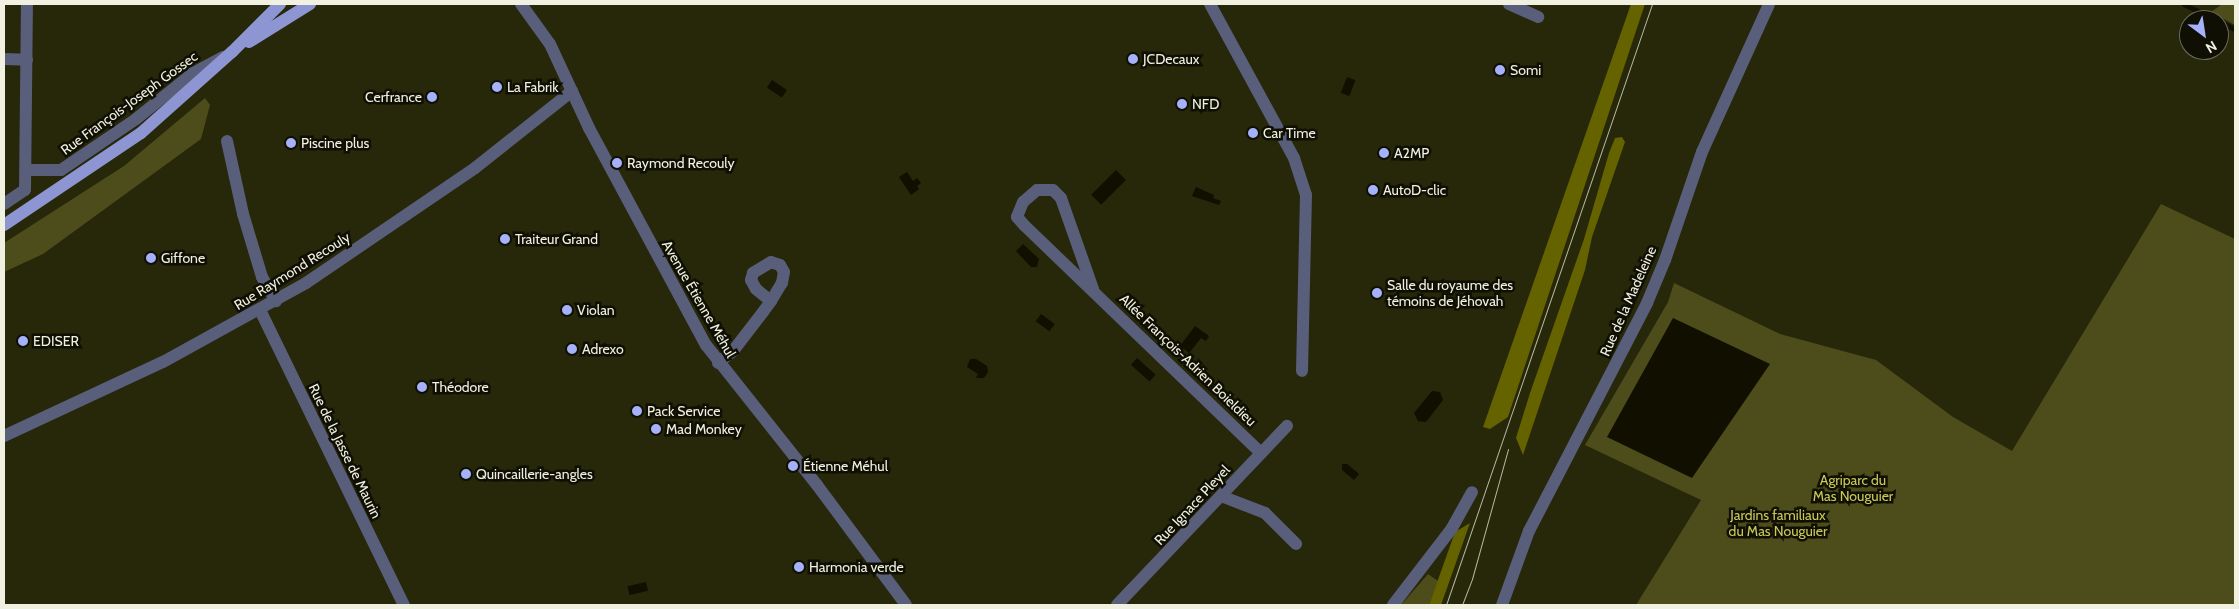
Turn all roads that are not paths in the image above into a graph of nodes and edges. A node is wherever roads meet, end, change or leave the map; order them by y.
1 (27, 4) edge
2 (280, 4) edge
3 (310, 4) edge
4 (509, 4) edge
5 (1210, 4) edge
6 (1510, 4) edge
7 (1769, 4) edge
8 (523, 6) edge
9 (1538, 17) dead end
10 (232, 52) junction
11 (4, 59) edge
12 (27, 60) junction
13 (572, 91) junction
14 (227, 141) dead end
15 (26, 170) junction
16 (4, 204) edge
17 (4, 225) edge
18 (1093, 289) junction
19 (276, 301) junction
20 (771, 301) dead end
21 (260, 310) junction
22 (718, 363) junction
23 (1302, 371) dead end
24 (1287, 426) dead end
25 (4, 436) edge
26 (1261, 453) junction
27 (1472, 492) dead end
28 (1220, 496) junction
29 (1296, 544) dead end
30 (404, 605) edge
31 (906, 605) edge
32 (1117, 605) edge
33 (1393, 605) edge
34 (1502, 605) edge

1 - 12 street
2 - 10 main road, Rue François-Joseph Gossec
3 - 10 main road, Rue François-Joseph Gossec
4 - 8 street, Avenue Étienne Méhul
5 - 23 street
6 - 9 street
7 - 34 street, Rue de la Madeleine
8 - 13 street, Avenue Étienne Méhul
10 - 15 street, Rue François-Joseph Gossec
10 - 17 main road, Rue François-Joseph Gossec
11 - 12 street
12 - 15 street
13 - 19 street, Rue Raymond Recouly
13 - 22 street, Avenue Étienne Méhul
14 - 19 street
15 - 16 street
18 - 18 street, Allée François-Adrien Boieldieu
18 - 26 street, Allée François-Adrien Boieldieu
19 - 21 street, Rue Raymond Recouly
20 - 22 street
21 - 25 street, Rue Raymond Recouly
21 - 30 street, Rue de la Jasse de Maurin
22 - 31 street, Avenue Étienne Méhul
24 - 26 street, Rue Ignace Pleyel
26 - 28 street, Rue Ignace Pleyel
27 - 33 street
28 - 29 street
28 - 32 street, Rue Ignace Pleyel

